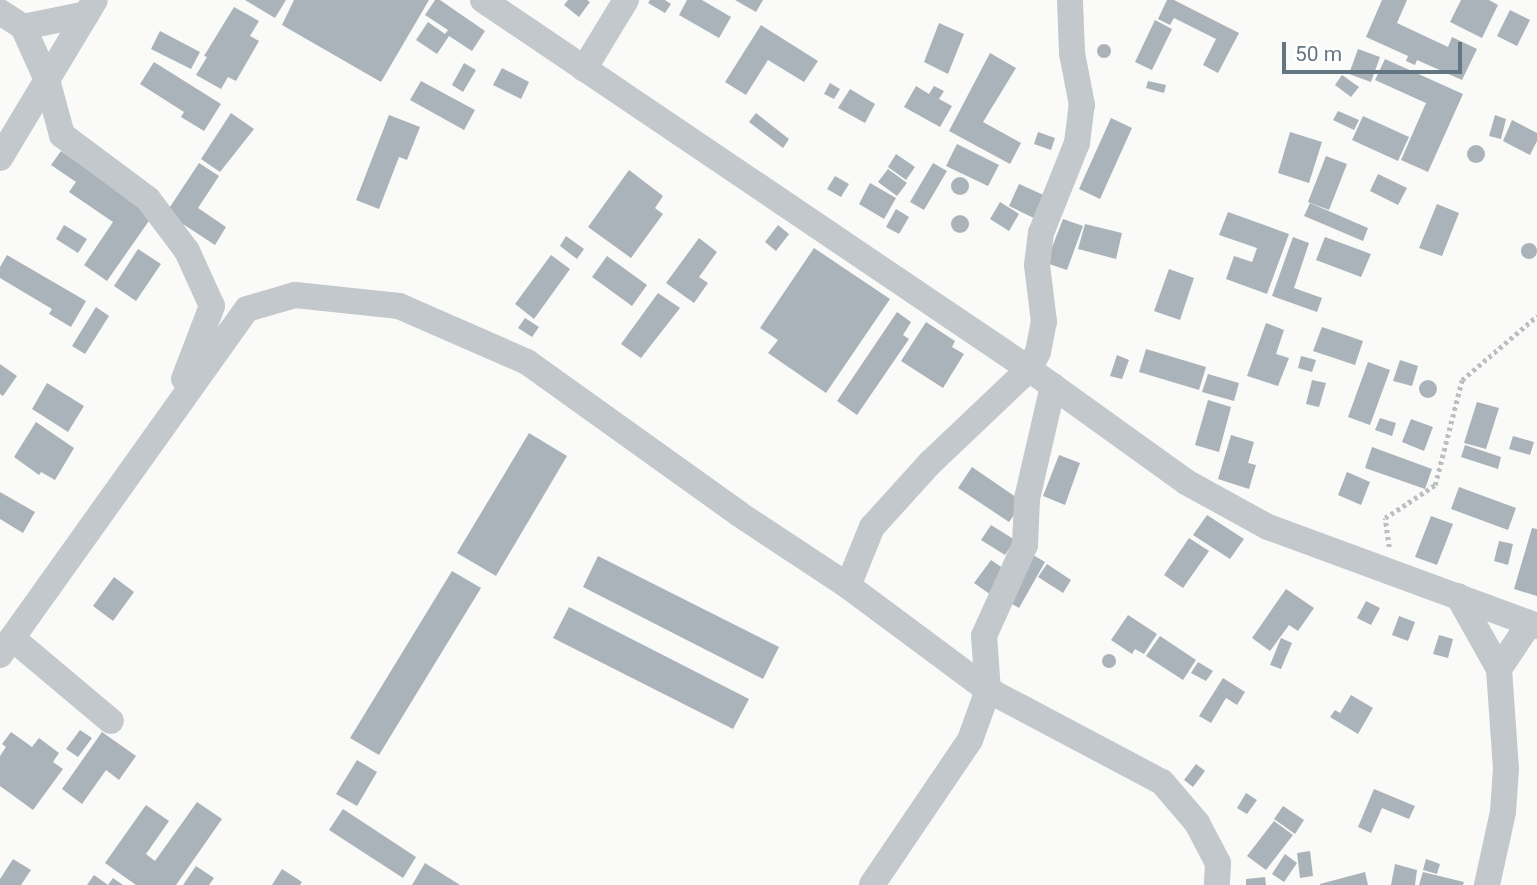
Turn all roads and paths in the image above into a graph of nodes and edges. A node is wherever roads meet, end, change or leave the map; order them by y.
1 (483, 0) edge
2 (626, 0) edge
3 (1070, 0) edge
4 (91, 7) edge
5 (0, 12) edge
6 (23, 27) junction
7 (584, 69) junction
8 (47, 80) junction
9 (0, 158) edge
10 (1537, 316) edge
11 (1029, 369) junction
12 (1053, 386) junction
13 (171, 411) junction
14 (1392, 572) junction
15 (848, 586) junction
16 (1458, 596) junction
17 (1533, 625) edge
18 (6, 647) edge
19 (1499, 669) junction
20 (988, 690) junction
21 (111, 721) dead end
22 (872, 885) edge
23 (1217, 885) edge
24 (1487, 885) edge

1 - 7 street
2 - 7 street
3 - 11 street
4 - 6 street
4 - 8 street
5 - 6 street
6 - 8 street
7 - 11 street
8 - 9 street
8 - 13 street
10 - 14 path
11 - 12 street
11 - 15 street
12 - 14 street
12 - 20 street
13 - 15 street
13 - 18 street
14 - 16 street
15 - 20 street
16 - 17 street
16 - 19 street
17 - 19 street
18 - 21 street
19 - 24 street
20 - 22 street
20 - 23 street

